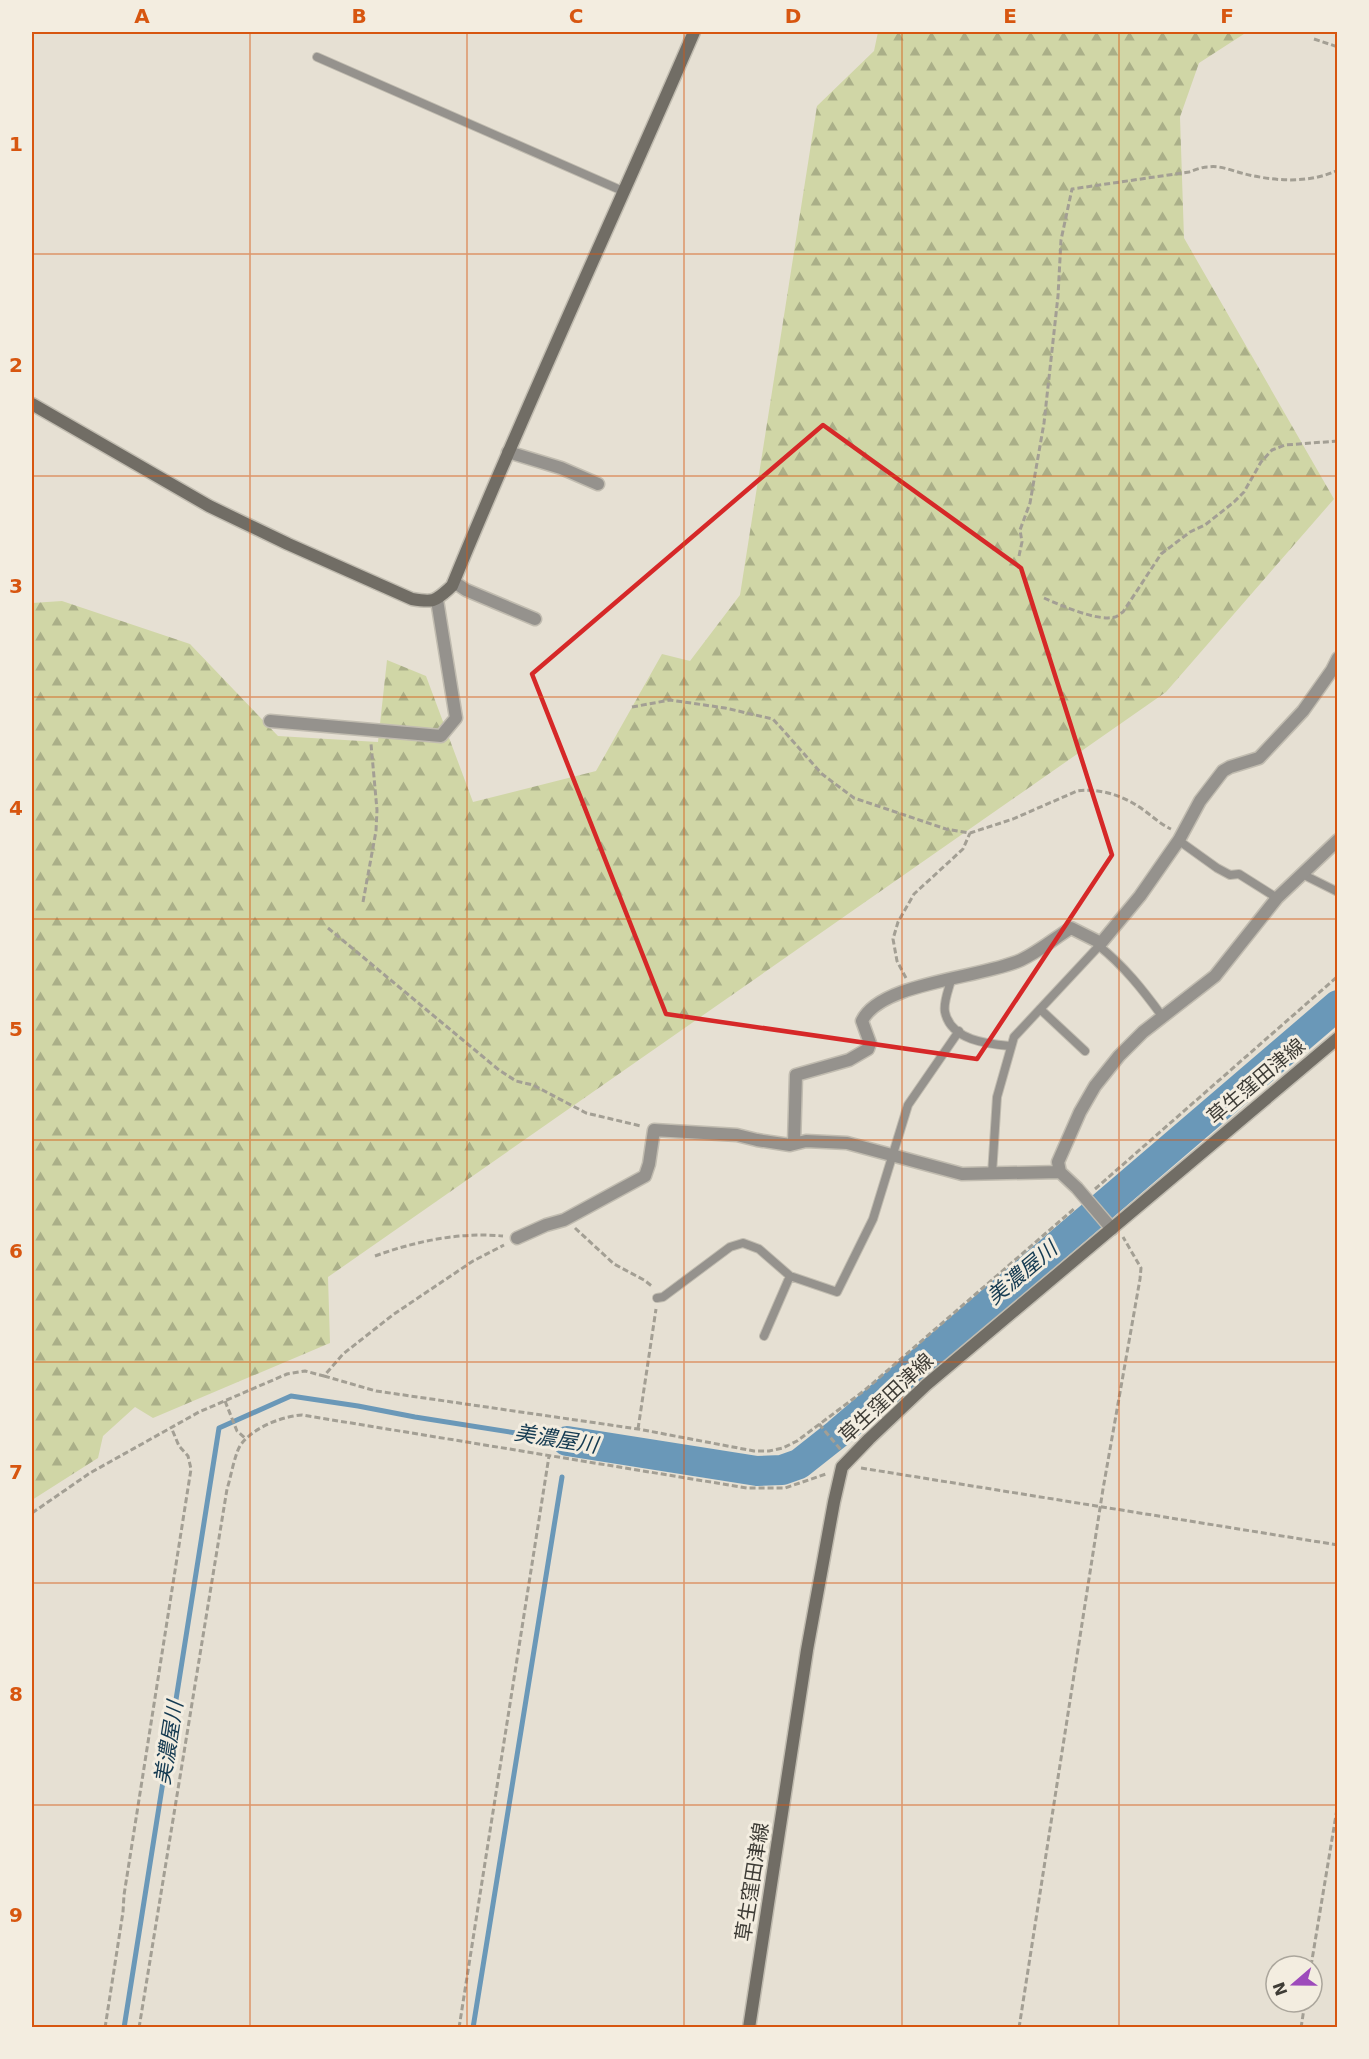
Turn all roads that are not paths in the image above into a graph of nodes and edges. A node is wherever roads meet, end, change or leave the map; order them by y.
1 (693, 32) edge
2 (317, 57) dead end
3 (625, 192) junction
4 (32, 404) edge
5 (508, 452) junction
6 (598, 484) dead end
7 (454, 582) junction
8 (436, 600) junction
9 (536, 619) dead end
10 (1338, 658) edge
11 (270, 721) dead end
12 (1181, 836) junction
13 (1338, 840) edge
14 (1305, 872) junction
15 (1338, 892) edge
16 (1277, 898) junction
17 (1100, 944) junction
18 (951, 980) junction
19 (1040, 1009) junction
20 (1162, 1016) junction
21 (959, 1031) junction
22 (1338, 1038) edge
23 (1011, 1046) junction
24 (1085, 1051) dead end
25 (794, 1144) junction
26 (892, 1155) junction
27 (1060, 1172) junction
28 (992, 1174) junction
29 (1114, 1227) junction
30 (517, 1238) road end
31 (790, 1276) junction
32 (657, 1298) road end
33 (764, 1336) dead end
34 (749, 2028) edge

1 - 3 main road
2 - 3 lane
3 - 5 main road
4 - 8 main road
5 - 6 street
5 - 7 main road
7 - 8 main road
7 - 9 street
8 - 11 street
10 - 12 street
12 - 16 lane
12 - 17 street
13 - 14 street
14 - 15 lane
14 - 16 street
16 - 20 street
17 - 18 street
17 - 19 lane
17 - 20 lane
18 - 21 lane
18 - 25 street
19 - 23 lane
19 - 24 lane
20 - 27 street
21 - 23 lane
21 - 26 lane
22 - 29 main road, 草生窪田津線
23 - 28 lane
25 - 26 street
25 - 30 street
26 - 28 street
26 - 31 lane
27 - 28 street
27 - 29 street
29 - 34 main road, 草生窪田津線
31 - 32 lane
31 - 33 lane

